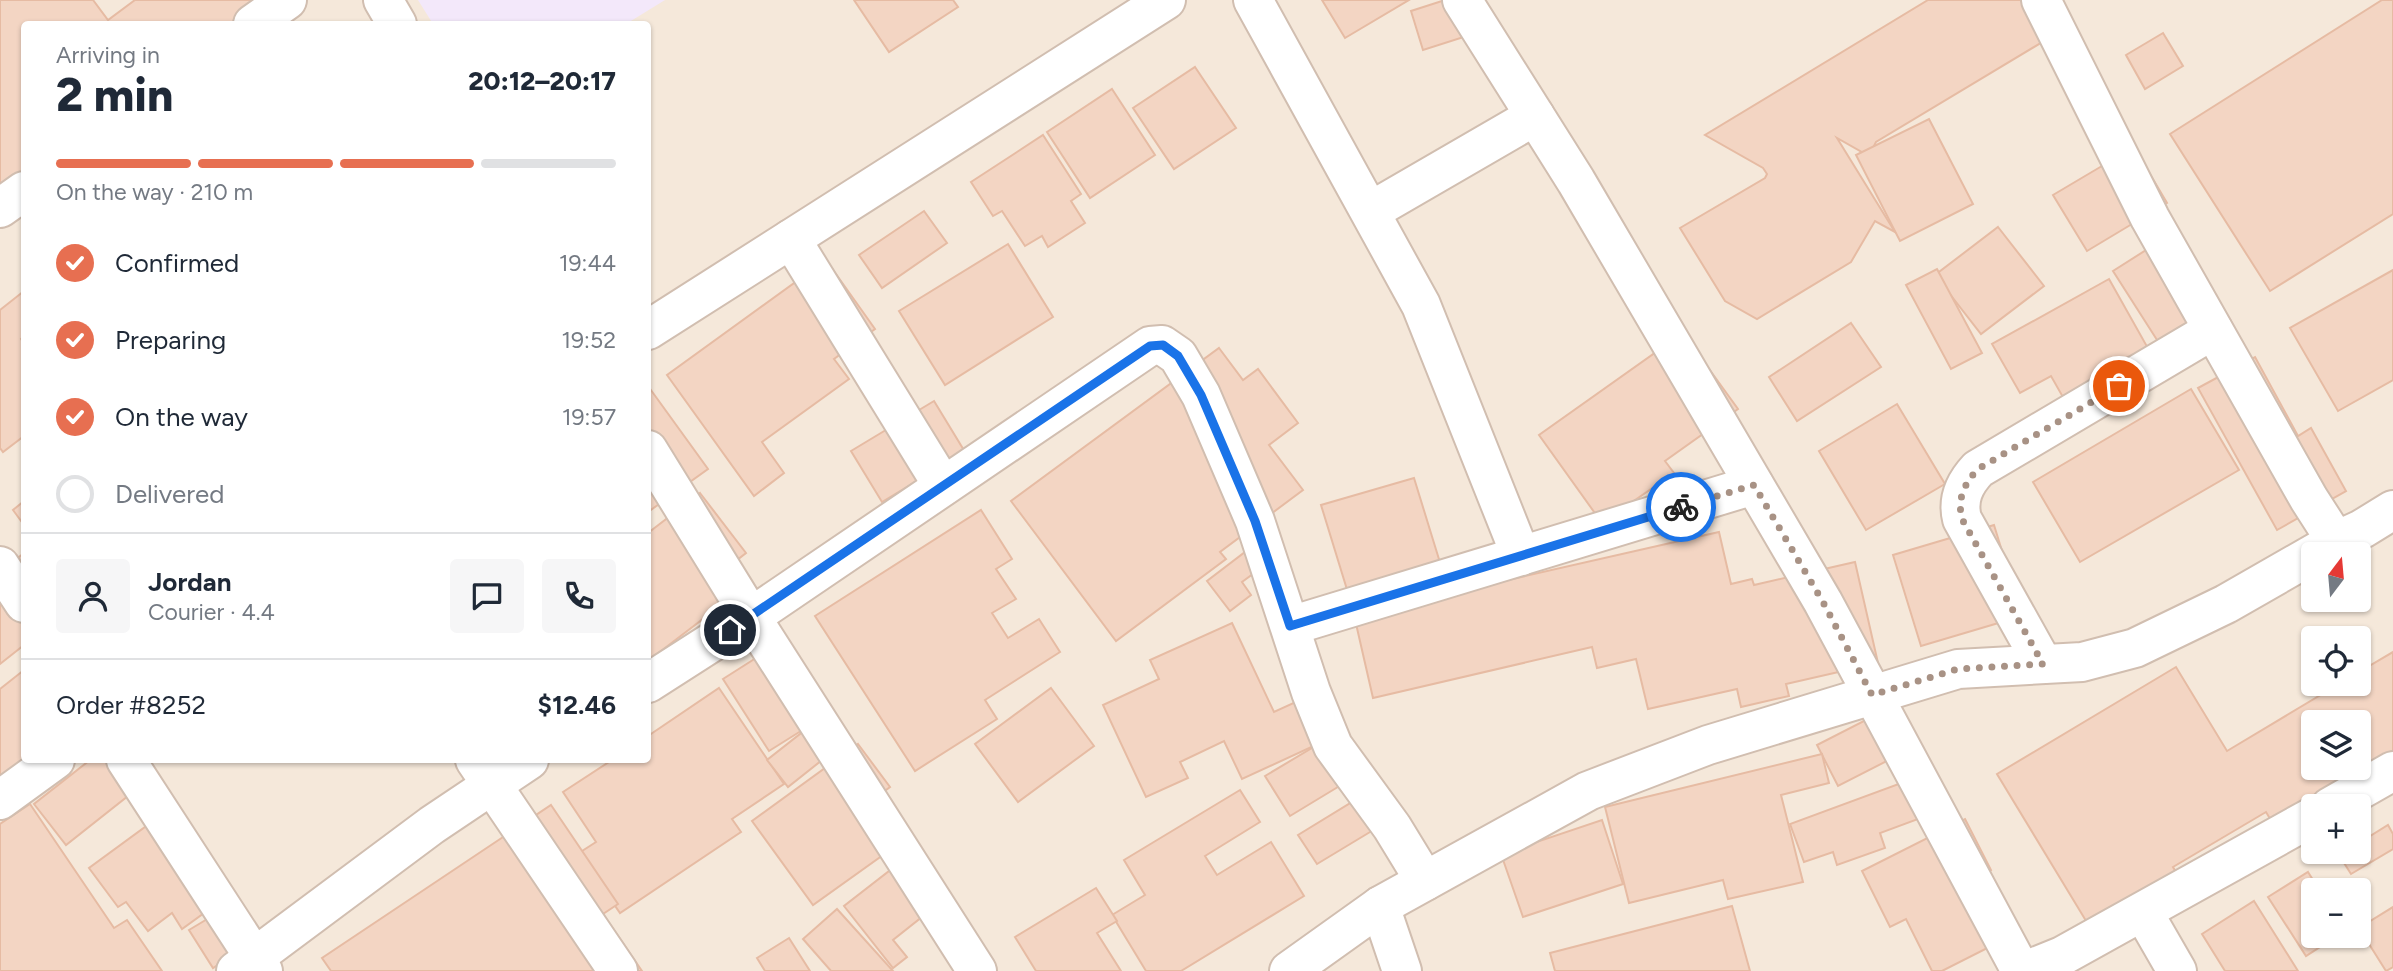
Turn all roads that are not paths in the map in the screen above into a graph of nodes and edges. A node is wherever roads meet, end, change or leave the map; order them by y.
1 (287, 0) edge
2 (383, 0) edge
3 (1166, 0) edge
4 (1253, 0) edge
5 (1462, 0) edge
6 (2041, 0) edge
7 (257, 21) edge
8 (395, 21) edge
9 (1535, 116) junction
10 (21, 193) edge
11 (0, 208) edge
12 (1371, 211) junction
13 (791, 239) junction
14 (651, 328) edge
15 (2213, 330) junction
16 (651, 455) edge
17 (1754, 485) junction
18 (943, 486) junction
19 (2393, 510) edge
20 (2336, 541) junction
21 (1521, 556) junction
22 (0, 566) edge
23 (21, 598) edge
24 (751, 617) junction
25 (1290, 626) junction
26 (2043, 664) junction
27 (651, 681) edge
28 (1872, 695) junction
29 (51, 763) edge
30 (128, 763) edge
31 (518, 763) edge
32 (2393, 771) edge
33 (483, 772) edge
34 (2353, 794) edge
35 (0, 800) edge
36 (2301, 823) edge
37 (1425, 881) junction
38 (1380, 906) junction
39 (2143, 912) junction
40 (251, 967) edge
41 (618, 971) edge
42 (977, 971) edge
43 (1289, 971) edge
44 (1402, 971) edge
45 (2023, 971) edge
46 (2177, 971) edge

1 - 7 street
2 - 8 street
3 - 13 street
4 - 12 street
5 - 9 street
6 - 15 street
9 - 12 street
9 - 17 street
10 - 11 street
12 - 21 street
13 - 14 street
13 - 18 street
15 - 20 street
15 - 26 street
16 - 24 street
17 - 21 street
17 - 28 street
18 - 24 street
18 - 25 street
19 - 20 street
20 - 26 street
21 - 25 street
22 - 23 street
24 - 27 street
24 - 42 street
25 - 37 street
26 - 28 street
28 - 37 street
28 - 45 street
29 - 35 street
30 - 40 street
31 - 33 street
32 - 34 street
33 - 40 street
33 - 41 street
36 - 39 street
37 - 38 street
38 - 43 street
38 - 44 street
39 - 45 street
39 - 46 street

